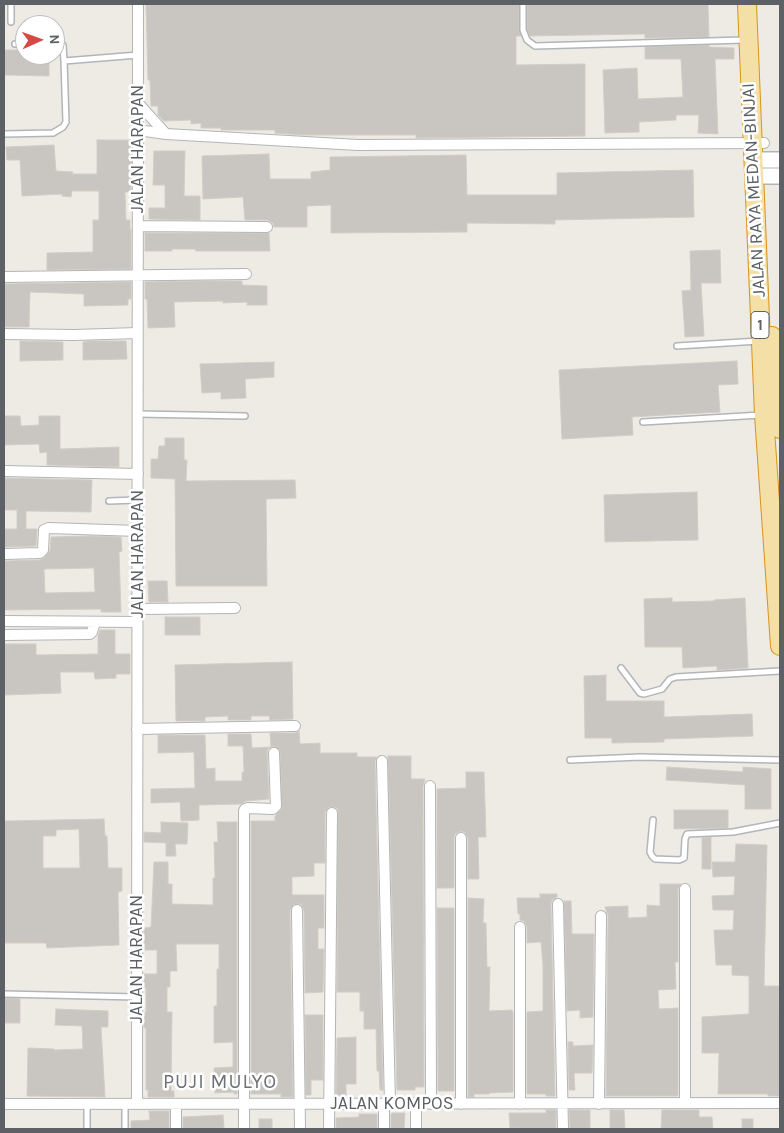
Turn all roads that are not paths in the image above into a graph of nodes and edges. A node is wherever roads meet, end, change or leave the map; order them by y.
1 (12, 4) edge
2 (138, 4) edge
3 (523, 4) edge
4 (747, 4) edge
5 (757, 4) edge
6 (11, 22) dead end
7 (748, 40) junction
8 (138, 55) junction
9 (65, 61) edge
10 (64, 65) edge
11 (138, 102) junction
12 (138, 130) junction
13 (4, 134) edge
14 (166, 134) junction
15 (764, 162) edge
16 (138, 226) junction
17 (267, 227) dead end
18 (246, 274) dead end
19 (138, 276) junction
20 (4, 277) edge
21 (138, 333) junction
22 (4, 334) edge
23 (771, 342) edge
24 (677, 346) dead end
25 (138, 414) junction
26 (764, 415) junction
27 (246, 416) dead end
28 (643, 422) dead end
29 (780, 429) edge
30 (4, 471) edge
31 (138, 474) junction
32 (109, 500) dead end
33 (138, 500) junction
34 (138, 531) junction
35 (4, 554) edge
36 (234, 608) dead end
37 (137, 610) junction
38 (4, 621) edge
39 (95, 622) junction
40 (138, 622) junction
41 (4, 635) edge
42 (780, 646) edge
43 (621, 668) dead end
44 (780, 671) edge
45 (295, 726) dead end
46 (137, 729) junction
47 (274, 753) dead end
48 (570, 760) dead end
49 (780, 760) edge
50 (382, 761) dead end
51 (430, 786) dead end
52 (332, 813) dead end
53 (652, 820) dead end
54 (780, 823) edge
55 (462, 838) dead end
56 (686, 889) dead end
57 (558, 904) dead end
58 (297, 910) dead end
59 (601, 916) dead end
60 (520, 927) dead end
61 (4, 994) edge
62 (137, 997) junction
63 (685, 1103) junction
64 (780, 1103) edge
65 (4, 1104) edge
66 (87, 1104) junction
67 (125, 1104) junction
68 (137, 1104) junction
69 (176, 1104) junction
70 (244, 1104) junction
71 (300, 1104) junction
72 (329, 1104) junction
73 (387, 1104) junction
74 (416, 1104) junction
75 (431, 1104) junction
76 (461, 1104) junction
77 (520, 1104) junction
78 (563, 1104) junction
79 (599, 1104) junction
80 (87, 1129) edge
81 (125, 1129) edge
82 (176, 1129) edge
83 (244, 1129) edge
84 (300, 1129) edge
85 (329, 1129) edge
86 (384, 1129) edge
87 (416, 1129) edge
88 (563, 1129) edge

1 - 6 lane
2 - 8 street, JALAN HARAPAN
3 - 7 lane
4 - 7 highway, JALAN RAYA MEDAN-BINJAI / 1
5 - 15 highway, JALAN RAYA MEDAN-BINJAI / 1
7 - 15 highway, JALAN RAYA MEDAN-BINJAI / 1
8 - 9 lane
8 - 11 street, JALAN HARAPAN
10 - 13 lane
11 - 12 street, JALAN HARAPAN
11 - 14 street
12 - 14 street
12 - 16 street, JALAN HARAPAN
14 - 15 street
15 - 23 highway, JALAN RAYA MEDAN-BINJAI / 1
16 - 17 street
16 - 19 street, JALAN HARAPAN
18 - 19 street
19 - 20 street
19 - 21 street, JALAN HARAPAN
21 - 22 street
21 - 25 street, JALAN HARAPAN
23 - 24 lane
23 - 26 highway, JALAN RAYA MEDAN-BINJAI / 1
23 - 29 highway, JALAN RAYA MEDAN-BINJAI / 1
25 - 27 lane
25 - 31 street, JALAN HARAPAN
26 - 28 lane
26 - 42 highway, JALAN RAYA MEDAN-BINJAI / 1
30 - 31 street
31 - 33 street, JALAN HARAPAN
32 - 33 lane
33 - 34 street, JALAN HARAPAN
34 - 35 street
34 - 37 street, JALAN HARAPAN
36 - 37 street
37 - 40 street, JALAN HARAPAN
38 - 39 street
39 - 40 street
39 - 41 street
40 - 46 street, JALAN HARAPAN
43 - 44 lane
45 - 46 street
46 - 62 street, JALAN HARAPAN
47 - 70 street
48 - 49 lane
50 - 73 street
51 - 75 street
52 - 72 street
53 - 54 lane
55 - 76 street
56 - 63 street
57 - 78 street
58 - 71 street
59 - 79 street
60 - 77 street
61 - 62 lane
62 - 68 street, JALAN HARAPAN
63 - 64 street, JALAN KOMPOS
63 - 79 street, JALAN KOMPOS
65 - 66 street, JALAN KOMPOS
66 - 67 street, JALAN KOMPOS
66 - 80 lane
67 - 68 street, JALAN KOMPOS
67 - 81 lane
68 - 69 street, JALAN KOMPOS
69 - 70 street, JALAN KOMPOS
69 - 82 street
70 - 71 street, JALAN KOMPOS
70 - 83 street
71 - 72 street, JALAN KOMPOS
71 - 84 street
72 - 73 street, JALAN KOMPOS
72 - 85 street
73 - 74 street, JALAN KOMPOS
73 - 86 street
74 - 75 street, JALAN KOMPOS
74 - 87 street
75 - 76 street, JALAN KOMPOS
76 - 77 street, JALAN KOMPOS
77 - 78 street, JALAN KOMPOS
78 - 79 street, JALAN KOMPOS
78 - 88 street

